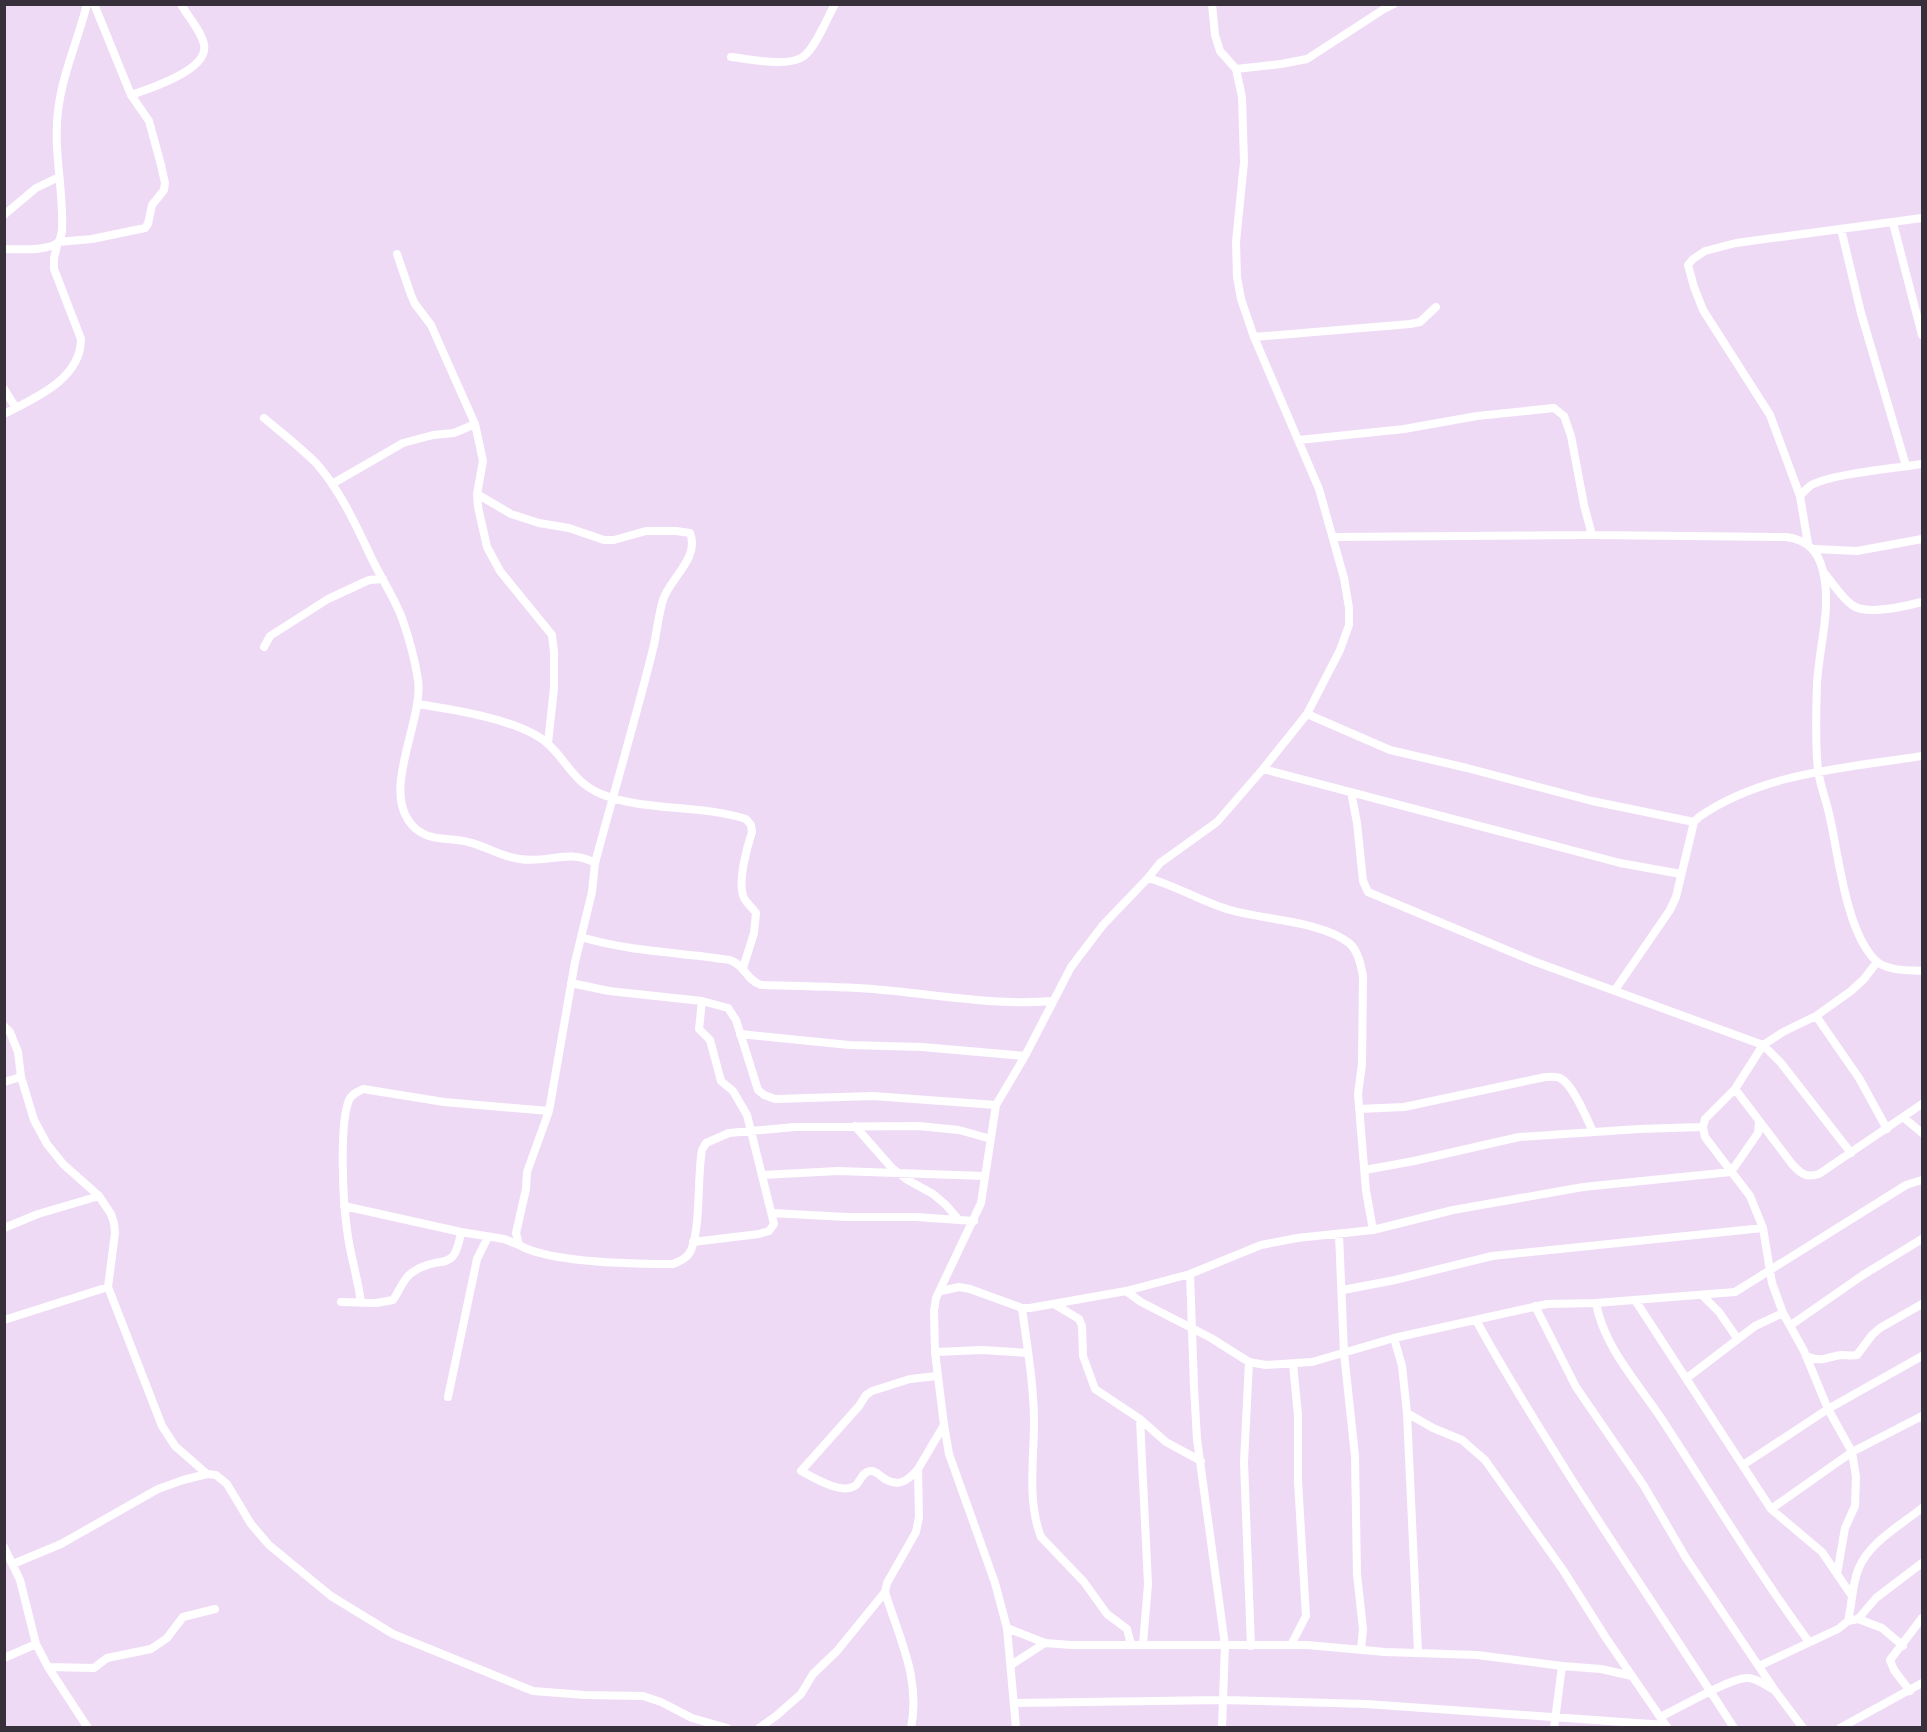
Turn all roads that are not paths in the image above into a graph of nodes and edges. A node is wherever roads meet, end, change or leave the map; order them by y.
1 (87, 4) edge
2 (94, 4) edge
3 (181, 4) edge
4 (835, 4) edge
5 (1212, 4) edge
6 (1394, 4) edge
7 (731, 57) dead end
8 (1236, 69) junction
9 (131, 95) junction
10 (59, 177) junction
11 (4, 215) edge
12 (1923, 218) edge
13 (1893, 223) junction
14 (1841, 229) junction
15 (58, 242) junction
16 (4, 249) edge
17 (397, 254) dead end
18 (1436, 307) dead end
19 (1923, 335) edge
20 (1254, 337) junction
21 (4, 389) edge
22 (16, 408) junction
23 (4, 414) edge
24 (264, 418) dead end
25 (475, 424) junction
26 (1299, 440) junction
27 (1923, 464) edge
28 (1906, 466) junction
29 (332, 483) junction
30 (477, 494) junction
31 (1800, 496) junction
32 (1592, 535) junction
33 (1333, 537) junction
34 (1923, 539) edge
35 (1811, 546) junction
36 (1823, 573) junction
37 (382, 579) junction
38 (1923, 602) edge
39 (264, 647) dead end
40 (417, 704) junction
41 (1307, 714) junction
42 (548, 743) junction
43 (1923, 756) edge
44 (1263, 769) junction
45 (1818, 771) junction
46 (1351, 792) junction
47 (612, 798) junction
48 (1694, 822) junction
49 (596, 863) junction
50 (1681, 874) junction
51 (1148, 878) junction
52 (581, 937) junction
53 (1877, 962) junction
54 (743, 968) junction
55 (1923, 971) edge
56 (571, 983) junction
57 (1615, 990) junction
58 (702, 1001) junction
59 (1053, 1001) junction
60 (1816, 1016) junction
61 (4, 1026) edge
62 (740, 1034) junction
63 (1763, 1045) junction
64 (1025, 1056) junction
65 (21, 1077) junction
66 (4, 1082) edge
67 (1735, 1089) junction
68 (1923, 1104) edge
69 (996, 1105) junction
70 (1359, 1109) junction
71 (549, 1111) junction
72 (1903, 1117) junction
73 (1759, 1122) junction
74 (855, 1126) junction
75 (1703, 1127) junction
76 (1887, 1129) junction
77 (751, 1130) junction
78 (1593, 1132) junction
79 (1923, 1133) edge
80 (991, 1139) junction
81 (1851, 1153) junction
82 (1365, 1170) junction
83 (1731, 1172) junction
84 (898, 1173) junction
85 (763, 1175) junction
86 (985, 1176) junction
87 (1923, 1180) edge
88 (99, 1196) junction
89 (344, 1206) junction
90 (772, 1213) junction
91 (959, 1220) junction
92 (974, 1221) junction
93 (4, 1228) edge
94 (1763, 1228) junction
95 (1373, 1230) junction
96 (462, 1232) junction
97 (1339, 1234) junction
98 (488, 1237) junction
99 (1923, 1239) edge
100 (693, 1242) junction
101 (519, 1245) junction
102 (1770, 1271) junction
103 (1190, 1274) junction
104 (108, 1287) junction
105 (1343, 1290) junction
106 (941, 1291) junction
107 (1126, 1291) junction
108 (1702, 1295) junction
109 (1635, 1300) junction
110 (341, 1302) dead end
111 (361, 1303) junction
112 (1596, 1303) junction
113 (1054, 1304) junction
114 (1923, 1304) edge
115 (1535, 1306) junction
116 (1022, 1308) junction
117 (1783, 1313) junction
118 (4, 1320) edge
119 (1476, 1320) junction
120 (1791, 1325) junction
121 (1191, 1328) junction
122 (1394, 1338) junction
123 (1737, 1338) junction
124 (935, 1352) junction
125 (1028, 1353) junction
126 (1344, 1353) junction
127 (1806, 1356) junction
128 (1923, 1356) edge
129 (1249, 1362) junction
130 (1293, 1364) junction
131 (937, 1376) junction
132 (1687, 1378) junction
133 (448, 1397) dead end
134 (1828, 1409) junction
135 (1407, 1413) junction
136 (1923, 1416) edge
137 (1140, 1419) junction
138 (944, 1425) junction
139 (1852, 1452) junction
140 (1201, 1461) junction
141 (1743, 1465) junction
142 (918, 1469) junction
143 (207, 1474) junction
144 (1923, 1508) edge
145 (1771, 1509) junction
146 (4, 1547) edge
147 (9, 1559) edge
148 (1923, 1563) edge
149 (1837, 1574) junction
150 (885, 1592) junction
151 (1852, 1596) junction
152 (215, 1609) dead end
153 (1923, 1618) edge
154 (1853, 1620) junction
155 (1007, 1628) junction
156 (1045, 1642) junction
157 (1809, 1642) junction
158 (36, 1644) junction
159 (1131, 1644) junction
160 (1143, 1644) junction
161 (1292, 1645) junction
162 (1225, 1646) junction
163 (1251, 1646) junction
164 (1902, 1646) junction
165 (1361, 1650) junction
166 (1418, 1652) junction
167 (4, 1658) edge
168 (1011, 1665) junction
169 (1562, 1666) junction
170 (1759, 1666) junction
171 (48, 1667) junction
172 (1632, 1676) junction
173 (1923, 1683) edge
174 (1711, 1691) junction
175 (1910, 1691) junction
176 (1776, 1692) junction
177 (1223, 1700) junction
178 (1014, 1702) junction
179 (1554, 1716) junction
180 (1664, 1723) edge
181 (88, 1728) edge
182 (728, 1728) edge
183 (759, 1728) edge
184 (911, 1728) edge
185 (1016, 1728) edge
186 (1222, 1728) edge
187 (1554, 1728) edge
188 (1734, 1728) edge
189 (1803, 1728) edge
190 (1840, 1728) edge

1 - 10 street
2 - 9 street
3 - 9 street
4 - 7 street
5 - 8 street
6 - 8 street
8 - 20 street
9 - 15 street
10 - 11 street
10 - 15 street
12 - 13 street
13 - 14 street
13 - 19 street
14 - 28 street
14 - 31 street
15 - 16 street
15 - 22 street
17 - 25 street
18 - 20 street
20 - 26 street
21 - 22 street
22 - 23 street
24 - 29 street
25 - 29 street
25 - 30 street
26 - 32 street
26 - 33 street
27 - 28 street
28 - 31 street
29 - 37 street
30 - 42 street
30 - 47 street
31 - 35 street
32 - 33 street
32 - 35 street
33 - 41 street
34 - 35 street
35 - 36 street
36 - 38 street
36 - 45 street
37 - 39 street
37 - 40 street
40 - 42 street
40 - 49 street
41 - 44 street
41 - 48 street
42 - 47 street
43 - 45 street
44 - 46 street
44 - 51 street
45 - 48 street
45 - 53 street
46 - 50 street
46 - 57 street
47 - 49 street
47 - 54 street
48 - 50 street
49 - 52 street
50 - 57 street
51 - 59 street
51 - 70 street
52 - 54 street
52 - 56 street
53 - 55 street
53 - 60 street
54 - 59 street
56 - 58 street
56 - 71 street
57 - 63 street
58 - 62 street
58 - 77 street
59 - 64 street
60 - 63 street
60 - 76 street
61 - 65 street
62 - 64 street
62 - 69 street
63 - 67 street
63 - 81 street
64 - 69 street
65 - 66 street
65 - 88 street
67 - 73 street
67 - 75 street
68 - 72 street
69 - 80 street
70 - 78 street
70 - 82 street
71 - 89 street
71 - 101 street
72 - 76 street
72 - 79 street
73 - 81 street
73 - 83 street
74 - 77 street
74 - 80 street
74 - 84 street
75 - 78 street
75 - 83 street
76 - 81 street
77 - 85 street
77 - 100 street
78 - 82 street
80 - 86 street
82 - 95 street
83 - 94 street
83 - 95 street
84 - 85 street
84 - 86 street
84 - 91 street
85 - 90 street
86 - 92 street
87 - 102 street
88 - 93 street
88 - 104 street
89 - 96 street
89 - 111 street
90 - 91 street
90 - 100 street
91 - 92 street
92 - 106 street
94 - 102 street
94 - 105 street
95 - 97 street
96 - 98 street
96 - 111 street
97 - 103 street
97 - 105 street
98 - 101 street
98 - 133 street
99 - 120 street
100 - 101 street
102 - 108 street
102 - 117 street
103 - 107 street
103 - 121 street
104 - 118 street
104 - 143 street
105 - 126 street
106 - 116 street
106 - 124 street
107 - 113 street
107 - 121 street
108 - 109 street
108 - 123 street
109 - 112 street
109 - 132 street
110 - 111 street
112 - 115 street
112 - 157 street
113 - 116 street
113 - 137 street
114 - 127 street
115 - 119 street
115 - 170 street
116 - 125 street
117 - 120 street
117 - 123 street
119 - 122 street
119 - 174 street
120 - 127 street
121 - 129 street
121 - 140 street
122 - 126 street
122 - 135 street
123 - 132 street
124 - 125 street
124 - 131 street
125 - 159 street
126 - 130 street
126 - 165 street
127 - 134 street
128 - 134 street
129 - 130 street
129 - 163 street
130 - 161 street
131 - 138 street
131 - 142 street
132 - 141 street
134 - 139 street
134 - 141 street
135 - 166 street
135 - 172 street
136 - 139 street
137 - 140 street
137 - 160 street
138 - 142 street
138 - 155 street
139 - 145 street
139 - 149 street
140 - 162 street
141 - 145 street
142 - 150 street
143 - 147 street
143 - 182 street
144 - 151 street
145 - 149 street
146 - 147 street
147 - 158 street
148 - 154 street
149 - 151 street
150 - 183 street
150 - 184 street
151 - 154 street
152 - 171 street
153 - 164 street
154 - 157 street
154 - 164 street
155 - 156 street
155 - 168 street
156 - 159 street
156 - 168 street
157 - 170 street
158 - 167 street
158 - 171 street
159 - 160 street
160 - 162 street
161 - 163 street
161 - 165 street
162 - 163 street
162 - 177 street
164 - 175 street
165 - 166 street
166 - 169 street
168 - 178 street
169 - 172 street
169 - 179 street
170 - 176 street
171 - 181 street
172 - 180 street
173 - 175 street
174 - 176 street
174 - 180 street
174 - 188 street
175 - 190 street
176 - 189 street
177 - 178 street
177 - 179 street
177 - 186 street
178 - 185 street
179 - 180 street
179 - 187 street

